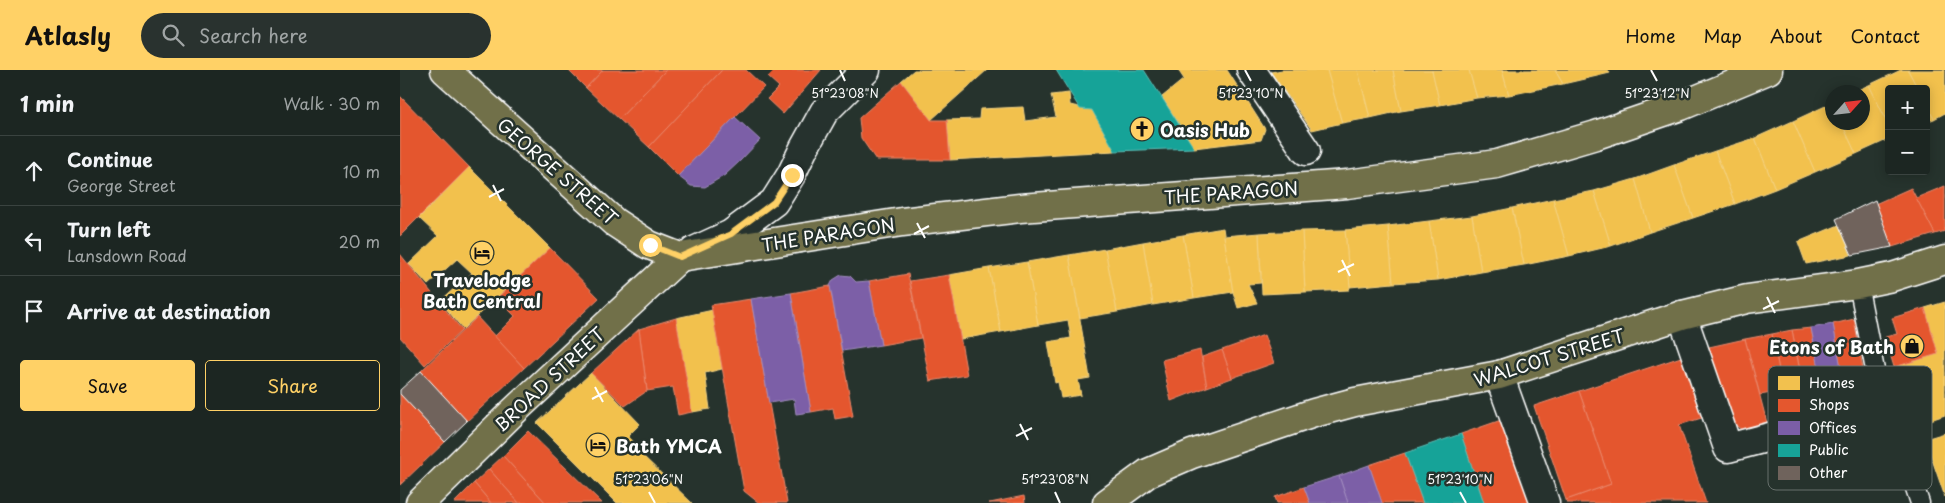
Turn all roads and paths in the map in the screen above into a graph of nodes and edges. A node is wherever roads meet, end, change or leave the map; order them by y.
1 (445, 70) edge
2 (866, 70) edge
3 (1251, 70) edge
4 (1768, 70) edge
5 (1306, 151) dead end
6 (680, 257) junction
7 (1945, 260) edge
8 (1858, 284) junction
9 (1682, 315) junction
10 (1874, 366) edge
11 (1500, 375) junction
12 (1768, 437) edge
13 (1916, 490) edge
14 (420, 503) edge
15 (1107, 503) edge
16 (1545, 503) edge
17 (1920, 503) edge

1 - 6 main road, GEORGE STREET
2 - 6 street
3 - 5 street
4 - 6 main road, THE PARAGON
6 - 14 main road, BROAD STREET
7 - 8 main road, WALCOT STREET
8 - 9 main road, WALCOT STREET
8 - 10 lane
9 - 11 main road, WALCOT STREET
9 - 12 street
11 - 15 main road, WALCOT STREET
11 - 16 street
13 - 17 lane

